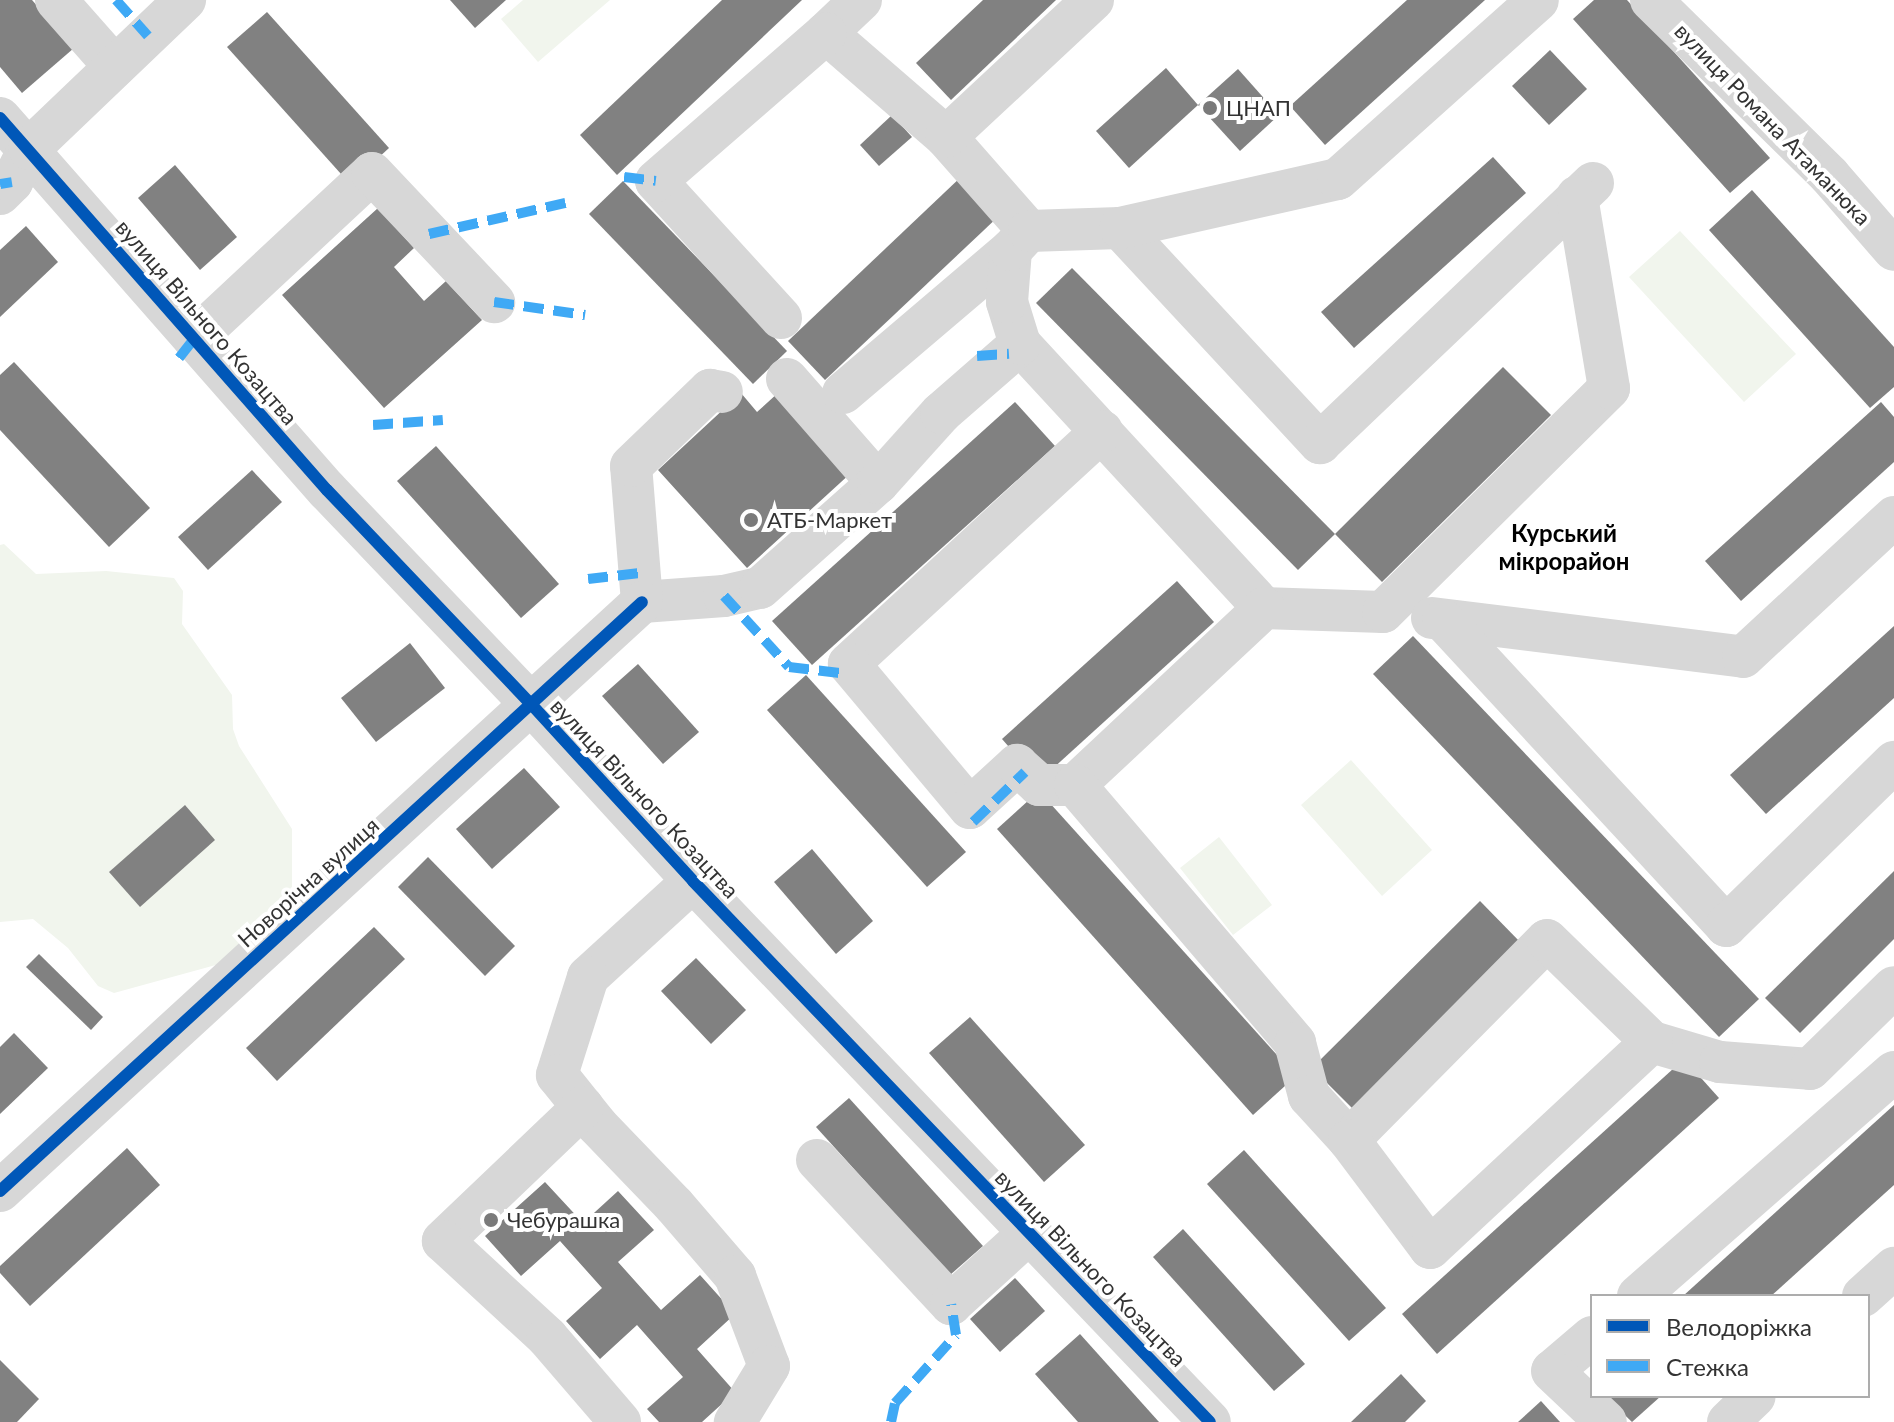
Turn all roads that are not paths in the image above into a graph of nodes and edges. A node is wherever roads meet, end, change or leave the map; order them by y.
1 (56, 0) edge
2 (185, 0) edge
3 (861, 0) edge
4 (1093, 0) edge
5 (1538, 0) edge
6 (1651, 0) edge
7 (826, 33) junction
8 (115, 67) junction
9 (0, 118) edge
10 (946, 137) junction
11 (29, 149) junction
12 (0, 194) edge
13 (1120, 228) junction
14 (1020, 240) junction
15 (1894, 250) edge
16 (494, 302) dead end
17 (781, 318) dead end
18 (194, 339) junction
19 (1020, 344) junction
20 (787, 379) dead end
21 (722, 392) dead end
22 (843, 393) dead end
23 (1102, 431) junction
24 (878, 483) junction
25 (1894, 517) edge
26 (642, 602) junction
27 (1264, 608) junction
28 (1383, 612) junction
29 (1443, 620) junction
30 (532, 705) junction
31 (1894, 762) edge
32 (1075, 785) junction
33 (693, 881) junction
34 (1894, 987) edge
35 (1652, 1042) junction
36 (1894, 1072) edge
37 (583, 1107) junction
38 (1349, 1140) junction
39 (817, 1160) dead end
40 (0, 1191) edge
41 (1029, 1233) junction
42 (1894, 1268) edge
43 (1640, 1294) edge
44 (1865, 1294) edge
45 (1590, 1339) edge
46 (1753, 1398) edge
47 (620, 1422) edge
48 (735, 1422) edge
49 (1210, 1422) edge
50 (1606, 1422) edge
51 (1728, 1422) edge

1 - 8 street
2 - 8 street
3 - 7 street
4 - 10 street
5 - 13 street
6 - 15 street, вулиця Романа Атаманюка
7 - 10 street
7 - 17 street
8 - 11 street
9 - 11 street, вулиця Вільного Козацтва
10 - 14 street
11 - 12 street
11 - 18 street, вулиця Вільного Козацтва
13 - 14 street
13 - 28 street
14 - 19 street
14 - 22 street
16 - 18 street
18 - 30 street, вулиця Вільного Козацтва
19 - 23 street
19 - 24 street
20 - 24 street
21 - 26 street
23 - 27 street
23 - 32 street
24 - 26 street
25 - 29 street
26 - 30 street, Новорічна вулиця
27 - 28 street
27 - 32 street
28 - 29 street
29 - 31 street
30 - 33 street, вулиця Вільного Козацтва
30 - 40 street, Новорічна вулиця
32 - 38 street
33 - 37 street
33 - 41 street, вулиця Вільного Козацтва
34 - 35 street
35 - 38 street
35 - 38 street
36 - 43 street
37 - 47 street
37 - 48 street
39 - 41 street
41 - 49 street, вулиця Вільного Козацтва
42 - 44 street
45 - 50 street
46 - 51 street

